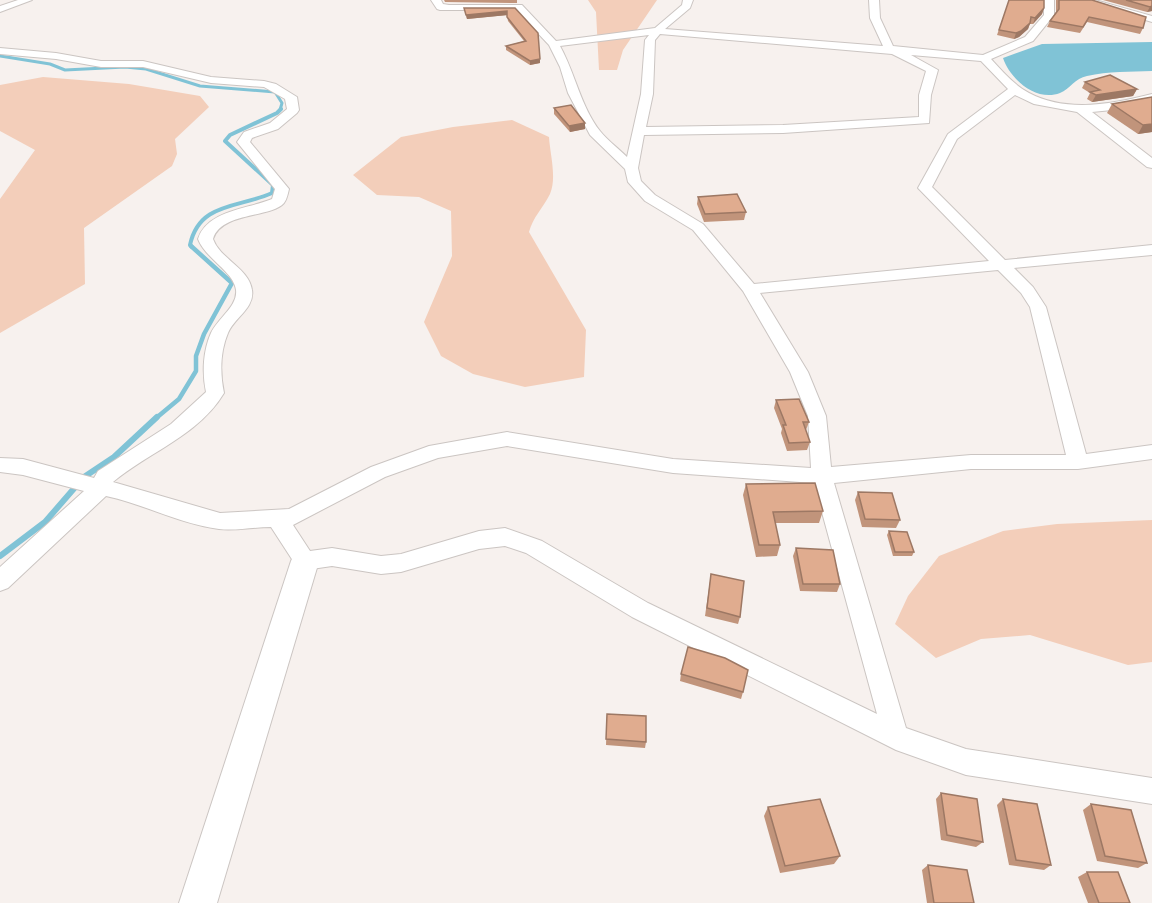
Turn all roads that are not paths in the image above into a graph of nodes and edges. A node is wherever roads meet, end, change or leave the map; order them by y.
1 (27, 0) edge
2 (436, 0) edge
3 (688, 0) edge
4 (874, 0) edge
5 (1049, 0) edge
6 (1084, 0) edge
7 (0, 9) edge
8 (1152, 19) edge
9 (657, 31) junction
10 (553, 44) junction
11 (889, 48) junction
12 (0, 51) edge
13 (984, 58) junction
14 (1015, 89) junction
15 (1152, 98) edge
16 (1082, 110) junction
17 (640, 131) junction
18 (1152, 164) edge
19 (631, 168) junction
20 (1152, 250) edge
21 (1001, 263) junction
22 (750, 289) junction
23 (1152, 452) edge
24 (1078, 462) junction
25 (0, 465) edge
26 (822, 476) junction
27 (101, 488) junction
28 (276, 519) junction
29 (305, 561) junction
30 (0, 581) edge
31 (896, 737) junction
32 (1152, 791) edge
33 (198, 903) edge

1 - 7 street
2 - 10 street
3 - 9 street
4 - 11 street
5 - 13 street
6 - 8 street
9 - 10 street
9 - 11 street
9 - 17 street
10 - 19 street
11 - 13 street
11 - 17 street
12 - 27 street
13 - 14 street
14 - 16 street
14 - 21 street
15 - 16 street
16 - 18 street
17 - 19 street
19 - 22 street
20 - 21 street
21 - 22 street
21 - 24 street
22 - 26 street
23 - 24 street
24 - 26 street
25 - 27 street
26 - 28 street
26 - 31 street
27 - 28 street
27 - 30 street
28 - 29 street
29 - 31 street
29 - 33 street
31 - 32 street

